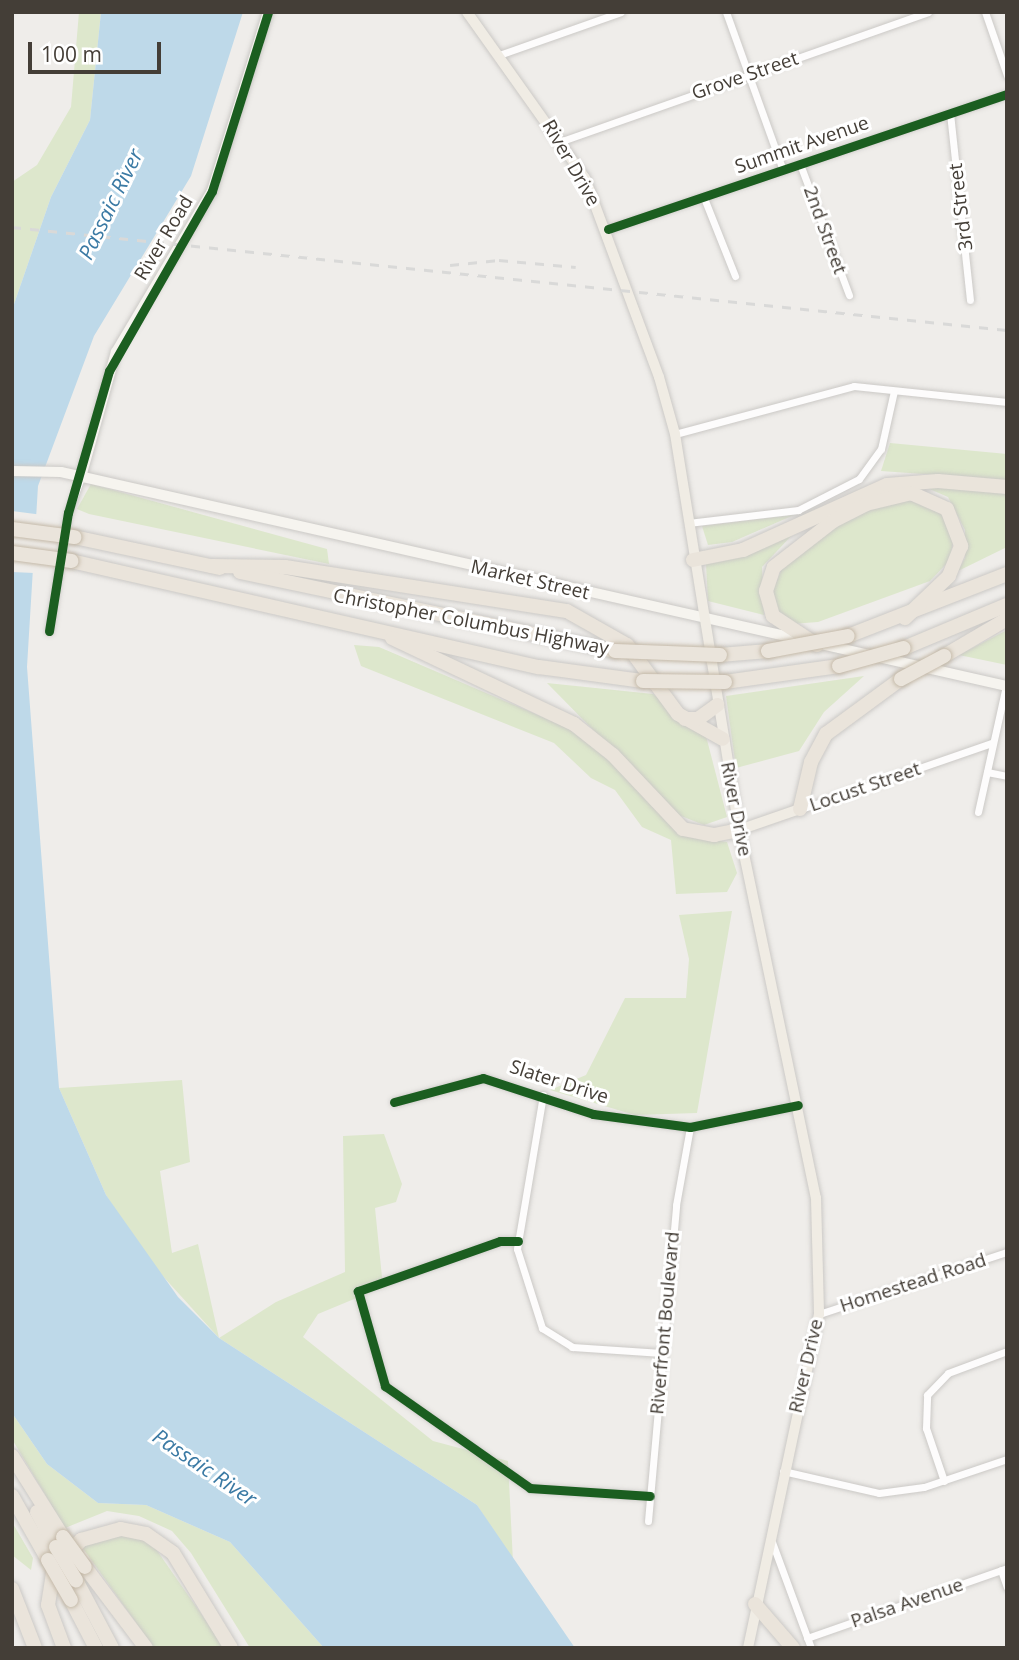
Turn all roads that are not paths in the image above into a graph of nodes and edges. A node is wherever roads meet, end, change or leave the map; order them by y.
1 (268, 12) edge
2 (467, 12) edge
3 (621, 12) edge
4 (726, 12) edge
5 (928, 12) edge
6 (985, 12) edge
7 (499, 55) junction
8 (748, 75) junction
9 (1007, 75) edge
10 (1007, 94) edge
11 (950, 113) junction
12 (562, 141) junction
13 (800, 164) junction
14 (783, 170) junction
15 (704, 198) junction
16 (608, 229) junction
17 (736, 276) dead end
18 (849, 295) dead end
19 (971, 300) dead end
20 (894, 391) junction
21 (1007, 402) edge
22 (675, 434) junction
23 (12, 471) edge
24 (81, 477) junction
25 (1007, 487) edge
26 (688, 523) junction
27 (12, 529) edge
28 (12, 553) edge
29 (692, 559) junction
30 (212, 566) junction
31 (1007, 574) edge
32 (1007, 605) edge
33 (905, 618) junction
34 (1007, 619) edge
35 (701, 620) junction
36 (373, 628) junction
37 (49, 631) dead end
38 (819, 645) junction
39 (1006, 686) edge
40 (717, 705) junction
41 (678, 714) junction
42 (723, 739) junction
43 (992, 743) junction
44 (987, 772) junction
45 (1007, 776) edge
46 (800, 809) junction
47 (978, 812) dead end
48 (739, 830) junction
49 (543, 1095) junction
50 (394, 1102) dead end
51 (798, 1105) junction
52 (690, 1127) junction
53 (518, 1241) junction
54 (1007, 1252) edge
55 (819, 1314) junction
56 (1007, 1351) edge
57 (662, 1353) junction
58 (12, 1456) edge
59 (1007, 1459) edge
60 (12, 1468) edge
61 (782, 1471) junction
62 (944, 1481) junction
63 (12, 1496) edge
64 (650, 1496) junction
65 (649, 1521) dead end
66 (768, 1531) junction
67 (60, 1542) junction
68 (1004, 1569) edge
69 (1007, 1587) edge
70 (12, 1589) edge
71 (755, 1604) junction
72 (807, 1638) junction
73 (35, 1648) edge
74 (64, 1648) edge
75 (96, 1648) edge
76 (112, 1648) edge
77 (146, 1648) edge
78 (231, 1648) edge
79 (748, 1648) edge
80 (793, 1648) edge
81 (811, 1648) edge

1 - 24 main road, River Road
2 - 7 main road, River Drive
3 - 7 street
4 - 8 street
5 - 8 street, Grove Street
6 - 9 street
7 - 12 main road, River Drive
8 - 12 street, Grove Street
8 - 14 street
10 - 11 street, Summit Avenue
11 - 13 street, Summit Avenue
11 - 19 street, 3rd Street
12 - 16 main road, River Drive
13 - 14 street, Summit Avenue
13 - 18 street, 2nd Street
14 - 15 street, Summit Avenue
15 - 16 street, Summit Avenue
15 - 17 street
16 - 22 main road, River Drive
20 - 21 street
20 - 22 street
20 - 26 street
22 - 26 main road, River Drive
23 - 24 main road, Market Street
24 - 35 main road, Market Street
24 - 37 street
25 - 29 highway
26 - 29 main road, River Drive
27 - 30 highway, Christopher Columbus Highway, bridge
28 - 36 highway, Christopher Columbus Highway, bridge
29 - 35 main road, River Drive
30 - 33 highway, Christopher Columbus Highway, bridge
30 - 41 highway
31 - 33 highway, Christopher Columbus Highway
32 - 36 highway, Christopher Columbus Highway, bridge
33 - 38 highway
34 - 46 highway, bridge
35 - 38 main road, Market Street
35 - 40 main road, River Drive
36 - 48 highway
38 - 39 main road, Market Street
39 - 43 street
40 - 41 highway
40 - 42 main road, River Drive
41 - 42 highway
42 - 48 main road, River Drive
43 - 44 street
43 - 46 street, Locust Street
44 - 45 street
44 - 47 street
46 - 48 main road, Locust Street
48 - 51 main road, River Drive
49 - 50 street, Slater Drive
49 - 52 street, Slater Drive
49 - 53 street
51 - 52 street, Slater Drive
51 - 55 main road, River Drive
52 - 57 street, Riverfront Boulevard
53 - 57 street
53 - 64 street
54 - 55 street, Homestead Road
55 - 61 main road, River Drive
56 - 62 street
57 - 64 street, Riverfront Boulevard
58 - 67 highway
59 - 62 street
60 - 67 highway
61 - 62 street
61 - 66 main road, River Drive
63 - 75 highway, bridge
64 - 65 street, Riverfront Boulevard
66 - 71 main road, River Drive
66 - 72 street
67 - 76 highway, bridge
67 - 77 highway, bridge
68 - 69 street
68 - 72 street, Palsa Avenue
70 - 73 highway
71 - 79 main road, River Drive
71 - 80 highway
72 - 81 street
74 - 78 highway

